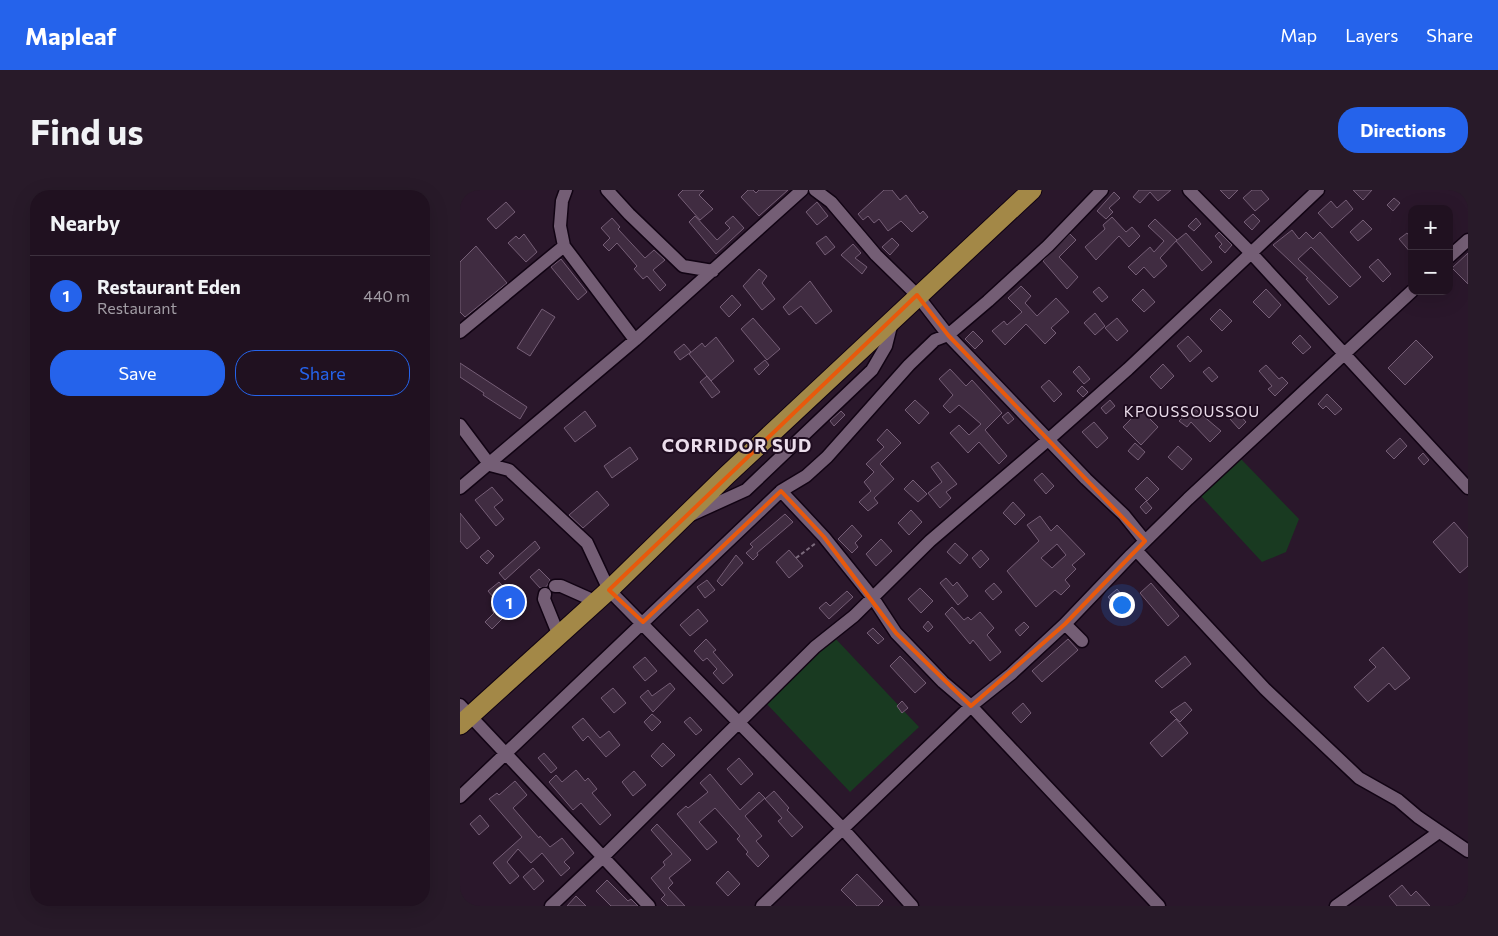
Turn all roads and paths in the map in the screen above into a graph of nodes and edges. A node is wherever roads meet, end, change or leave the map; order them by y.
1 (566, 190) edge
2 (607, 190) edge
3 (802, 190) edge
4 (815, 190) edge
5 (1032, 190) edge
6 (1102, 190) edge
7 (1189, 190) edge
8 (1318, 190) edge
9 (1468, 240) edge
10 (564, 246) junction
11 (1453, 253) edge
12 (1252, 254) junction
13 (713, 271) junction
14 (917, 295) junction
15 (1408, 295) edge
16 (460, 332) edge
17 (948, 335) junction
18 (635, 340) junction
19 (1343, 354) junction
20 (460, 425) edge
21 (1049, 439) junction
22 (490, 465) junction
23 (460, 488) edge
24 (1468, 488) edge
25 (781, 491) junction
26 (824, 538) junction
27 (1145, 540) junction
28 (1136, 550) junction
29 (796, 558) dead end
30 (603, 596) junction
31 (873, 598) junction
32 (643, 622) junction
33 (1066, 624) junction
34 (559, 636) junction
35 (1082, 640) dead end
36 (971, 706) junction
37 (463, 715) edge
38 (738, 722) junction
39 (505, 752) junction
40 (460, 797) edge
41 (843, 829) junction
42 (1439, 832) junction
43 (1468, 850) edge
44 (603, 857) junction
45 (902, 903) edge
46 (551, 906) edge
47 (649, 906) edge
48 (762, 906) edge
49 (1159, 906) edge
50 (1336, 906) edge

1 - 10 street
2 - 13 street
3 - 13 street
4 - 14 street
5 - 14 highway
6 - 17 street
7 - 12 street
8 - 12 street
9 - 11 street
10 - 16 street
10 - 18 street
12 - 19 street
12 - 21 street
13 - 18 street
14 - 17 street
14 - 30 highway
15 - 19 street
17 - 21 street
17 - 25 street
18 - 22 street
19 - 24 street
19 - 27 street
20 - 22 street
21 - 27 street
21 - 31 street
22 - 23 street
22 - 30 street
25 - 26 street
25 - 32 street
26 - 29 path
26 - 31 street
27 - 28 street
28 - 33 street
28 - 42 street
30 - 32 street
30 - 34 highway
30 - 34 street
31 - 36 street
31 - 38 street
32 - 38 street
32 - 39 street
33 - 35 street
33 - 36 street
34 - 37 highway
36 - 41 street
36 - 49 street
37 - 39 street
38 - 41 street
38 - 44 street
39 - 40 street
39 - 44 street
41 - 45 street
41 - 48 street
42 - 43 street
42 - 50 street
44 - 46 street
44 - 47 street

